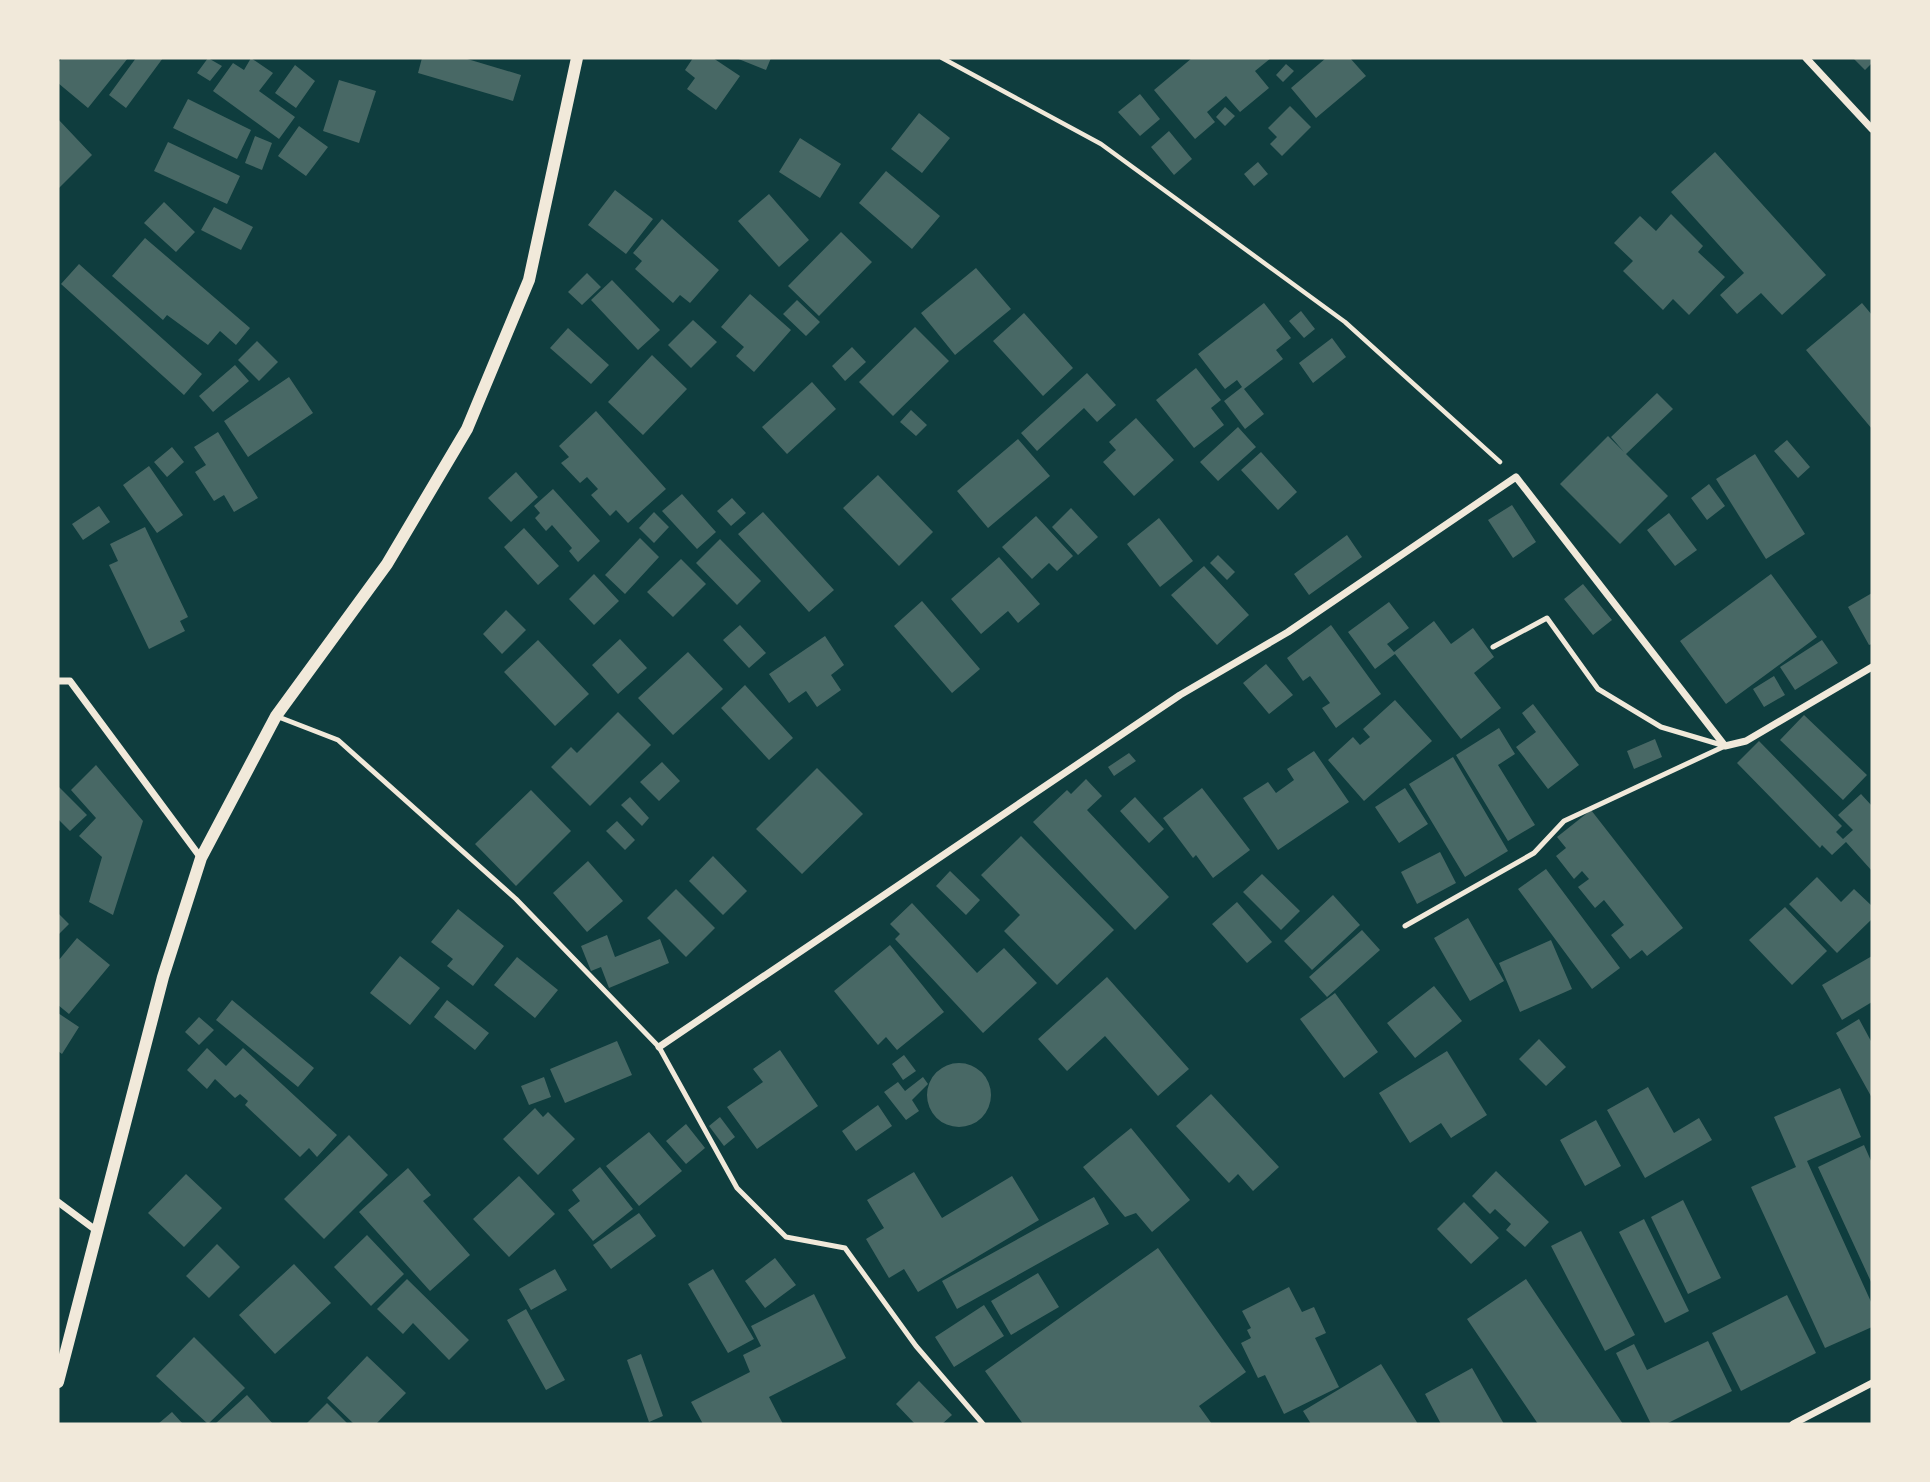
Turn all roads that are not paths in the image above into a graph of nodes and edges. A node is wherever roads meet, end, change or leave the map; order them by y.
1 (576, 58) edge
2 (1806, 58) edge
3 (1872, 129) edge
4 (1493, 647) dead end
5 (1872, 667) edge
6 (58, 681) edge
7 (276, 716) junction
8 (1725, 746) junction
9 (201, 858) junction
10 (1405, 926) dead end
11 (659, 1047) junction
12 (58, 1202) edge
13 (97, 1231) junction
14 (58, 1382) edge
15 (1872, 1383) edge
16 (983, 1424) edge
17 (1793, 1424) edge

1 - 7 street
2 - 3 street
4 - 8 lane
5 - 8 street
6 - 9 street
7 - 9 street
7 - 11 lane
8 - 10 lane
8 - 11 street
9 - 13 street
11 - 16 lane
12 - 13 street
13 - 14 street
15 - 17 street

